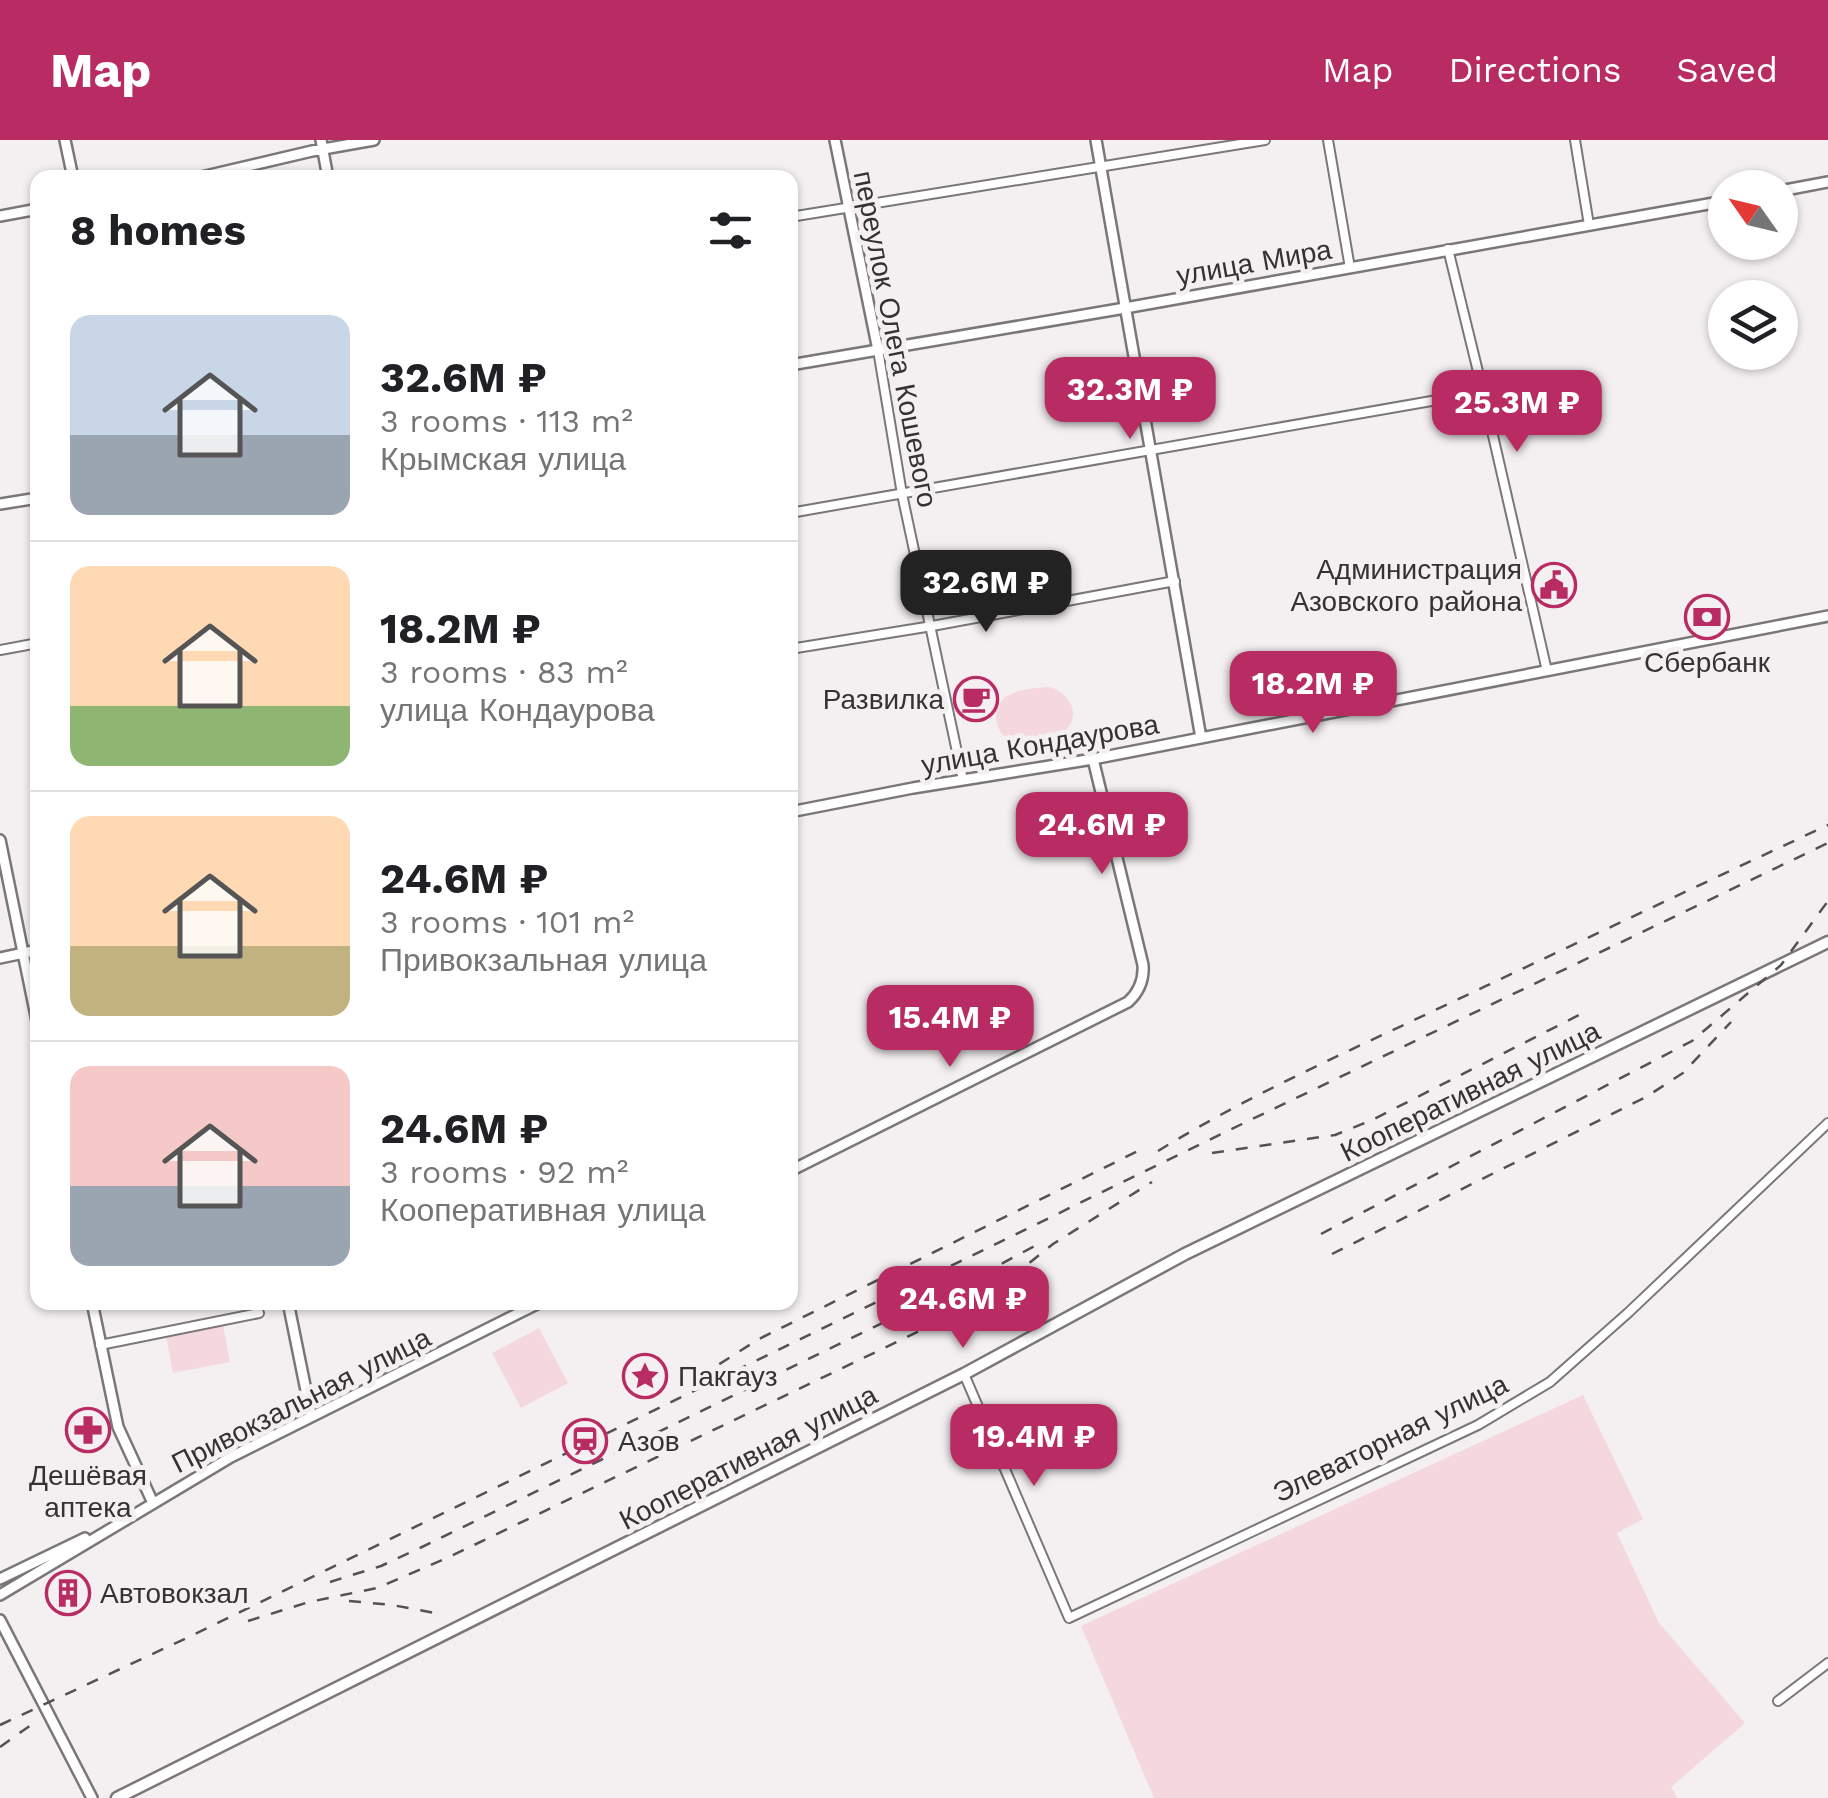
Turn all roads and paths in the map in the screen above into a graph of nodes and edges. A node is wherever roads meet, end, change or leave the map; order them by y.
1 (65, 140) edge
2 (374, 140) edge
3 (836, 140) edge
4 (1096, 140) edge
5 (1265, 140) edge
6 (1328, 140) edge
7 (1575, 140) edge
8 (322, 144) edge
9 (1100, 166) junction
10 (71, 170) edge
11 (226, 170) edge
12 (327, 170) edge
13 (1828, 182) edge
14 (1798, 188) edge
15 (1708, 204) edge
16 (849, 206) junction
17 (30, 210) edge
18 (0, 216) edge
19 (798, 216) edge
20 (1590, 225) junction
21 (1448, 249) junction
22 (1350, 268) junction
23 (1125, 308) junction
24 (878, 350) junction
25 (798, 364) edge
26 (1483, 392) junction
27 (1151, 449) junction
28 (902, 494) junction
29 (30, 499) edge
30 (0, 504) edge
31 (798, 513) edge
32 (1175, 581) junction
33 (1828, 616) edge
34 (932, 626) junction
35 (30, 645) edge
36 (798, 648) edge
37 (0, 650) edge
38 (1546, 671) junction
39 (1201, 738) junction
40 (1094, 759) junction
41 (963, 780) junction
42 (798, 811) edge
43 (0, 840) edge
44 (1828, 942) edge
45 (30, 952) edge
46 (23, 953) junction
47 (0, 958) edge
48 (30, 987) edge
49 (1828, 1123) edge
50 (798, 1167) edge
51 (94, 1310) edge
52 (290, 1310) edge
53 (524, 1310) edge
54 (259, 1313) dead end
55 (100, 1344) junction
56 (964, 1374) junction
57 (311, 1415) junction
58 (152, 1503) junction
59 (136, 1513) junction
60 (0, 1579) edge
61 (0, 1596) edge
62 (0, 1620) edge
63 (1828, 1663) edge
64 (1778, 1701) dead end
65 (92, 1798) edge
66 (117, 1798) edge

1 - 10 street
2 - 8 street
3 - 16 street, переулок Олега Кошевого
4 - 9 street
5 - 9 street
6 - 22 street
7 - 20 street
8 - 11 street
8 - 12 street
9 - 16 street
9 - 23 street
13 - 14 street
15 - 20 street, улица Мира
16 - 19 street
16 - 24 street, переулок Олега Кошевого
17 - 18 street
20 - 21 street, улица Мира
21 - 22 street, улица Мира
21 - 26 street
22 - 23 street, улица Мира
23 - 24 street, улица Мира
23 - 27 street
24 - 25 street, улица Мира
24 - 28 street, переулок Олега Кошевого
26 - 27 street
26 - 38 street
27 - 28 street
27 - 32 street
28 - 31 street
28 - 34 street, переулок Олега Кошевого
29 - 30 street
32 - 34 street
32 - 39 street
33 - 38 street, улица Кондаурова
34 - 36 street
34 - 41 street, переулок Олега Кошевого
35 - 37 street
38 - 39 street, улица Кондаурова
39 - 40 street, улица Кондаурова
40 - 41 street, улица Кондаурова
40 - 50 street
41 - 42 street, улица Кондаурова
43 - 46 street
44 - 56 main road, Кооперативная улица
45 - 46 street
46 - 47 street
46 - 48 street
49 - 56 street, Элеваторная улица
51 - 55 street
52 - 57 street
53 - 57 street, Привокзальная улица
54 - 55 street
55 - 58 street
56 - 66 main road, Кооперативная улица
57 - 58 street, Привокзальная улица
58 - 59 street, Привокзальная улица
59 - 60 street, Привокзальная улица
59 - 61 street, Привокзальная улица
62 - 65 street
63 - 64 street

